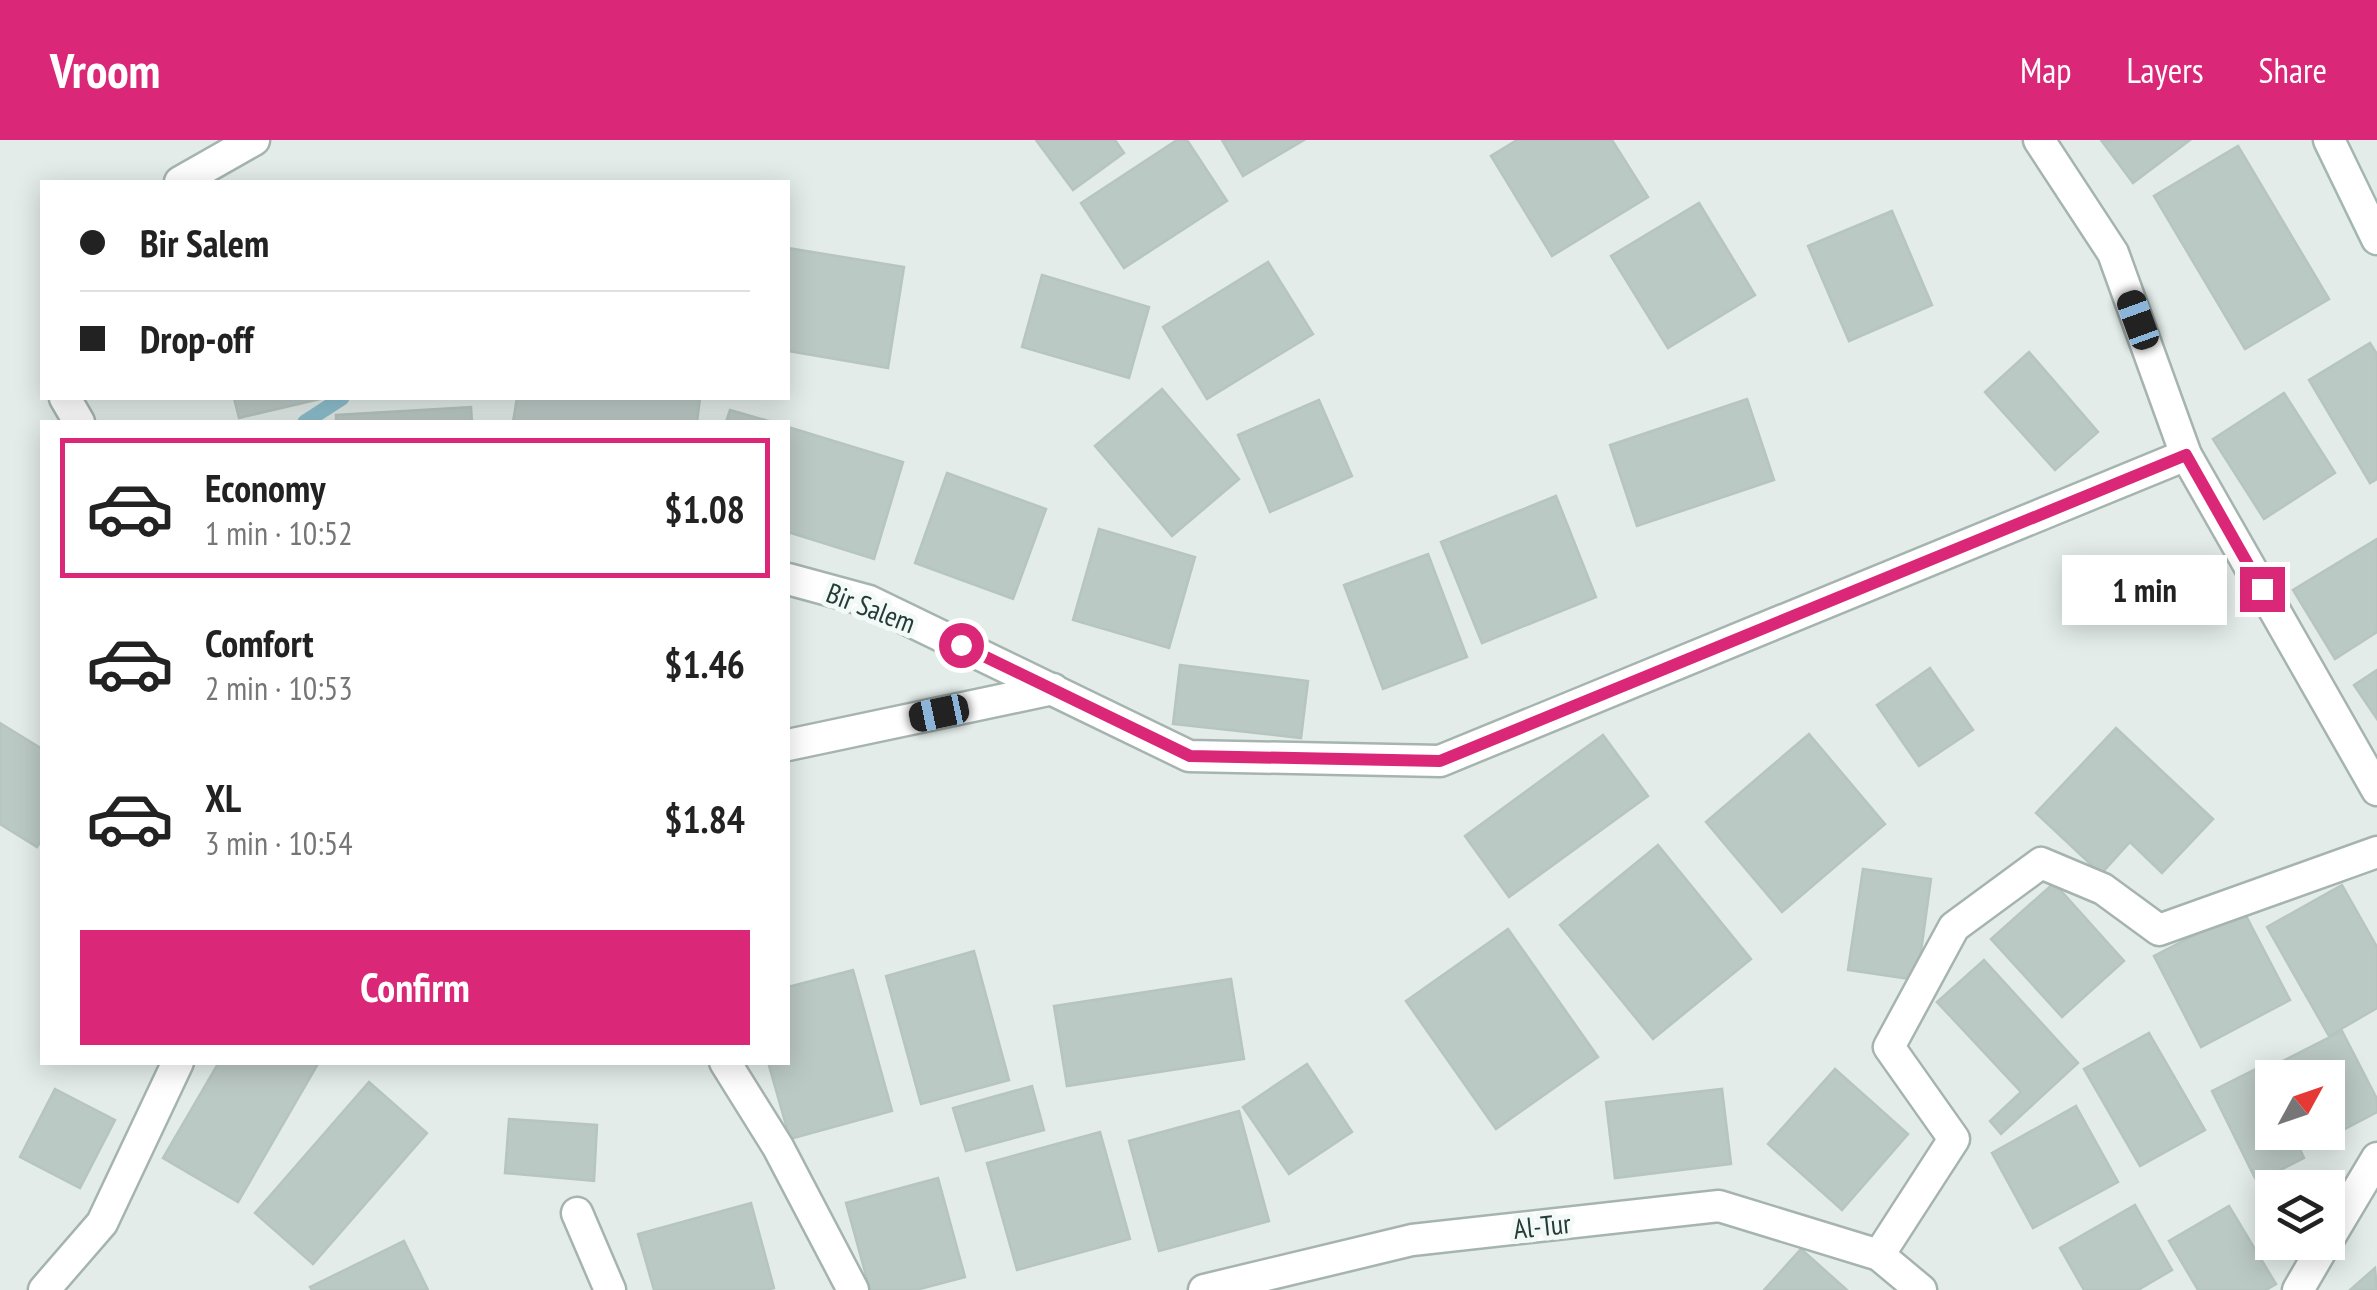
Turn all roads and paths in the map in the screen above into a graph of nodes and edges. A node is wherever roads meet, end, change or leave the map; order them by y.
1 (254, 140) edge
2 (2040, 140) edge
3 (2330, 140) edge
4 (184, 180) edge
5 (2377, 239) edge
6 (2186, 455) junction
7 (790, 579) edge
8 (1053, 689) junction
9 (790, 746) edge
10 (2377, 790) edge
11 (2377, 852) edge
12 (177, 1065) edge
13 (727, 1065) edge
14 (2377, 1158) edge
15 (2345, 1212) edge
16 (577, 1213) dead end
17 (1879, 1255) junction
18 (2316, 1260) edge
19 (44, 1290) edge
20 (610, 1290) edge
21 (854, 1290) edge
22 (1204, 1290) edge
23 (1895, 1290) edge
24 (1922, 1290) edge
25 (2298, 1290) edge

1 - 4 street
2 - 6 street
3 - 5 street
6 - 8 street, Bir Salem
6 - 10 street
7 - 8 street, Bir Salem
8 - 9 street
11 - 17 street
12 - 19 street
13 - 21 street
14 - 15 street
16 - 20 street
17 - 22 street, Al-Tur
17 - 23 street
17 - 24 street
18 - 25 street

